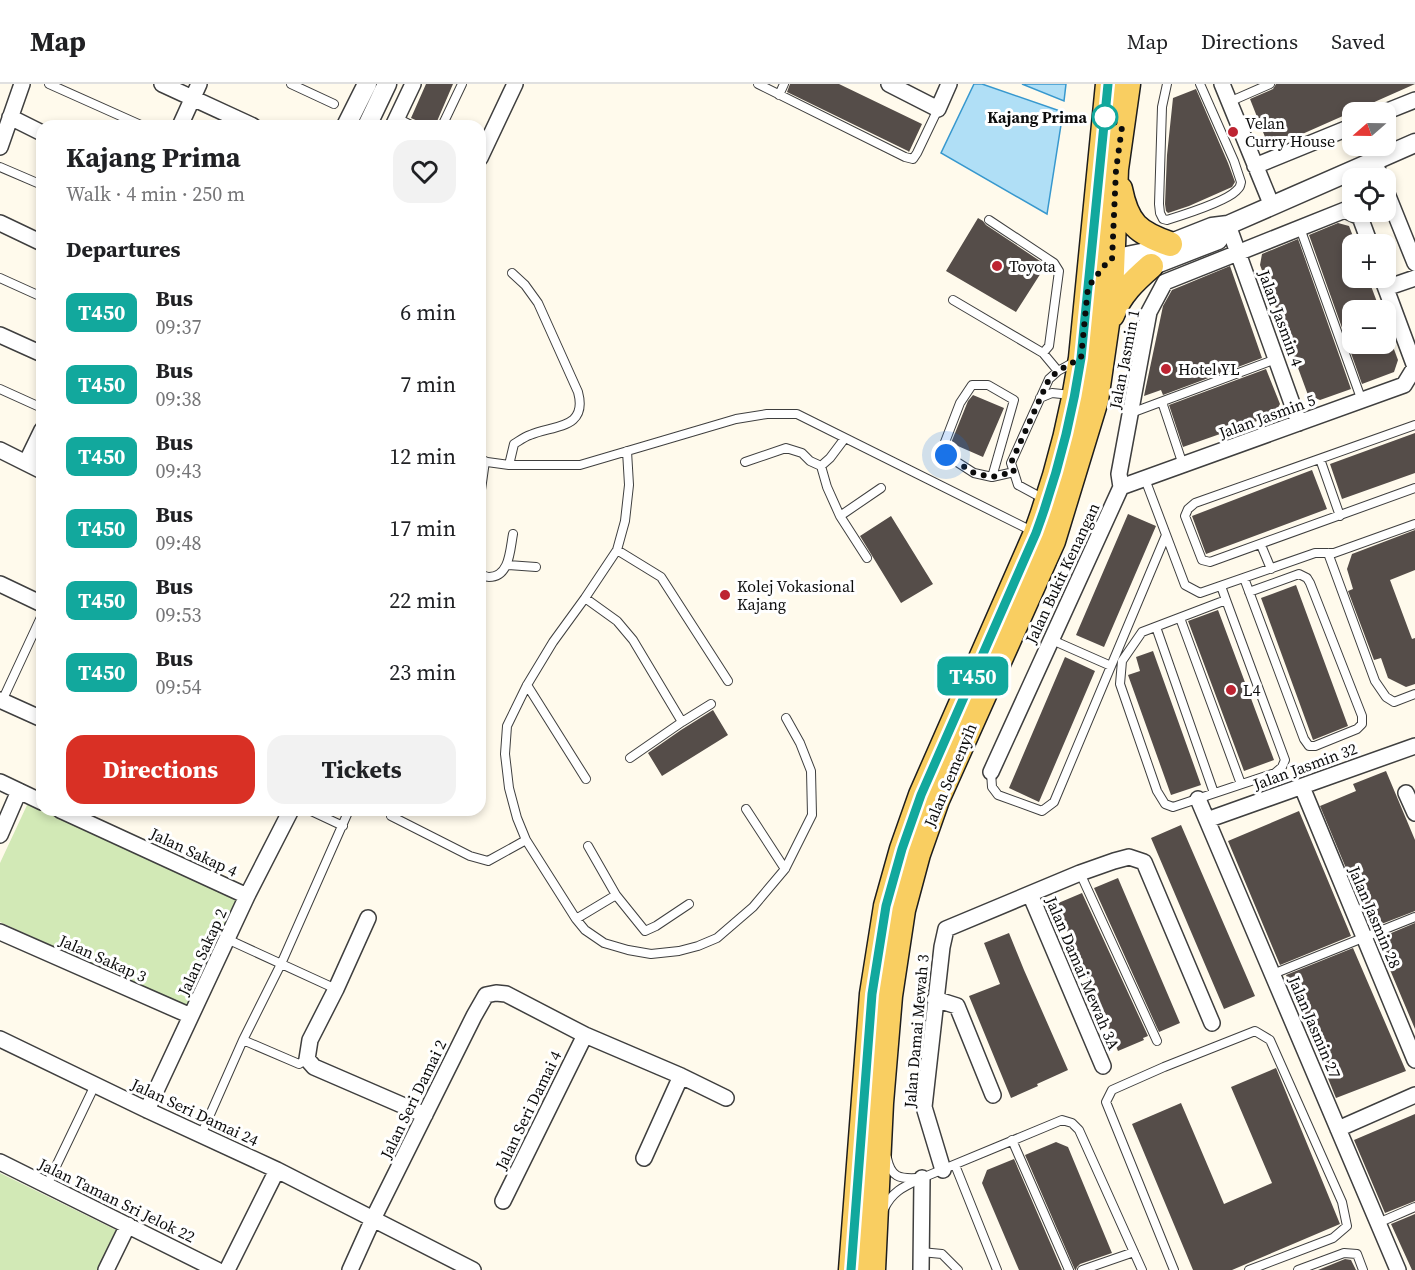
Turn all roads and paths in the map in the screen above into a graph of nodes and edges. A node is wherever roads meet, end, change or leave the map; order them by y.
1 (22, 84) edge
2 (49, 84) edge
3 (162, 84) edge
4 (199, 84) edge
5 (291, 84) edge
6 (367, 84) edge
7 (387, 84) edge
8 (413, 84) edge
9 (462, 84) edge
10 (515, 84) edge
11 (758, 84) edge
12 (784, 84) edge
13 (889, 84) edge
14 (949, 84) edge
15 (1108, 84) edge
16 (1128, 84) edge
17 (1167, 84) edge
18 (1200, 84) edge
19 (1222, 84) edge
20 (1270, 84) edge
21 (779, 95) junction
22 (192, 99) junction
23 (1415, 100) edge
24 (1229, 102) junction
25 (334, 104) dead end
26 (1396, 108) edge
27 (938, 109) junction
28 (10, 117) junction
29 (130, 120) edge
30 (183, 120) edge
31 (239, 120) edge
32 (349, 120) edge
33 (370, 120) edge
34 (396, 120) edge
35 (445, 120) edge
36 (36, 130) edge
37 (1342, 130) edge
38 (1415, 143) edge
39 (486, 145) edge
40 (0, 147) edge
41 (1374, 161) junction
42 (1255, 166) junction
43 (0, 167) edge
44 (1377, 168) edge
45 (1116, 170) junction
46 (36, 182) edge
47 (1272, 206) junction
48 (1396, 214) edge
49 (989, 220) dead end
50 (0, 223) edge
51 (1228, 225) junction
52 (1300, 228) junction
53 (1366, 234) edge
54 (1092, 236) junction
55 (36, 240) edge
56 (1170, 244) junction
57 (1238, 253) junction
58 (1413, 254) edge
59 (1110, 266) junction
60 (1151, 266) junction
61 (512, 273) dead end
62 (0, 278) edge
63 (1415, 278) edge
64 (1396, 281) edge
65 (1088, 287) junction
66 (1386, 288) edge
67 (36, 294) edge
68 (953, 300) dead end
69 (0, 335) edge
70 (1106, 335) junction
71 (36, 351) edge
72 (1043, 353) junction
73 (1081, 358) junction
74 (1276, 359) junction
75 (1415, 367) edge
76 (1058, 371) junction
77 (0, 389) edge
78 (1076, 395) junction
79 (1040, 398) junction
80 (1362, 401) junction
81 (1162, 402) junction
82 (36, 405) edge
83 (1131, 413) junction
84 (1299, 423) junction
85 (1415, 425) edge
86 (845, 438) junction
87 (36, 442) edge
88 (0, 450) edge
89 (627, 451) junction
90 (1320, 459) junction
91 (486, 462) edge
92 (745, 462) dead end
93 (26, 463) junction
94 (510, 465) junction
95 (1183, 465) junction
96 (821, 466) junction
97 (36, 468) edge
98 (1014, 472) junction
99 (992, 477) junction
100 (1145, 479) junction
101 (881, 488) dead end
102 (1121, 488) junction
103 (1415, 488) edge
104 (1048, 501) junction
105 (840, 516) junction
106 (1340, 516) junction
107 (1415, 524) edge
108 (513, 534) dead end
109 (1166, 536) junction
110 (1045, 537) junction
111 (1261, 545) junction
112 (617, 550) junction
113 (1328, 553) junction
114 (867, 558) dead end
115 (507, 565) junction
116 (536, 567) dead end
117 (1271, 569) junction
118 (486, 576) edge
119 (1244, 578) junction
120 (0, 584) edge
121 (1221, 586) junction
122 (1249, 592) junction
123 (585, 598) junction
124 (1227, 600) junction
125 (36, 601) edge
126 (1180, 618) junction
127 (1156, 627) junction
128 (36, 628) edge
129 (1052, 640) junction
130 (1111, 666) junction
131 (728, 681) dead end
132 (527, 685) junction
133 (1415, 694) edge
134 (1, 701) edge
135 (711, 704) dead end
136 (36, 716) edge
137 (786, 718) dead end
138 (682, 722) junction
139 (1415, 746) edge
140 (630, 758) dead end
141 (991, 772) joint
142 (586, 779) dead end
143 (0, 782) edge
144 (1241, 784) junction
145 (1302, 787) junction
146 (19, 791) junction
147 (1214, 793) junction
148 (1406, 793) dead end
149 (36, 799) edge
150 (1198, 799) junction
151 (746, 808) dead end
152 (1415, 813) edge
153 (73, 816) edge
154 (287, 816) edge
155 (322, 816) edge
156 (347, 816) edge
157 (391, 816) dead end
158 (1207, 820) junction
159 (343, 826) junction
160 (0, 835) edge
161 (526, 840) junction
162 (588, 846) dead end
163 (785, 869) junction
164 (1080, 873) junction
165 (1030, 894) junction
166 (616, 895) junction
167 (248, 896) junction
168 (689, 904) dead end
169 (1415, 917) edge
170 (368, 918) dead end
171 (576, 919) junction
172 (0, 932) edge
173 (1364, 938) junction
174 (227, 939) junction
175 (281, 964) junction
176 (1273, 974) junction
177 (336, 989) junction
178 (936, 999) junction
179 (191, 1016) junction
180 (1212, 1023) dead end
181 (585, 1035) junction
182 (0, 1039) edge
183 (243, 1040) junction
184 (1156, 1041) dead end
185 (307, 1059) junction
186 (1415, 1060) edge
187 (1103, 1066) dead end
188 (681, 1076) junction
189 (95, 1085) junction
190 (993, 1095) dead end
191 (1415, 1095) edge
192 (726, 1098) dead end
193 (881, 1103) junction
194 (147, 1110) junction
195 (425, 1115) junction
196 (1338, 1129) junction
197 (201, 1135) junction
198 (1012, 1140) junction
199 (644, 1158) dead end
200 (0, 1162) edge
201 (949, 1167) junction
202 (277, 1170) junction
203 (922, 1178) junction
204 (47, 1185) junction
205 (503, 1201) dead end
206 (1415, 1208) edge
207 (374, 1220) junction
208 (1377, 1223) junction
209 (128, 1225) junction
210 (875, 1242) junction
211 (921, 1252) junction
212 (1134, 1252) junction
213 (106, 1270) edge
214 (217, 1270) edge
215 (227, 1270) edge
216 (350, 1270) edge
217 (472, 1270) edge
218 (851, 1270) edge
219 (873, 1270) edge
220 (921, 1270) edge
221 (958, 1270) edge
222 (997, 1270) edge
223 (1069, 1270) edge
224 (1082, 1270) edge
225 (1142, 1270) edge
226 (1174, 1270) edge
227 (1249, 1270) edge
228 (1298, 1270) edge
229 (1363, 1270) edge
230 (1398, 1270) edge

1 - 28 street
2 - 29 lane
3 - 22 street
4 - 22 street
5 - 25 lane
6 - 32 street
7 - 33 street
8 - 34 street
9 - 35 lane
10 - 39 street
11 - 21 lane
12 - 21 lane
13 - 27 street
14 - 27 street
15 - 54 main road, Jalan Semenyih
16 - 45 main road, Jalan Semenyih
17 - 18 lane
19 - 24 street
20 - 24 lane
21 - 27 lane
22 - 30 street
22 - 31 street
23 - 26 street
24 - 42 street
28 - 36 street
28 - 40 street
37 - 42 street
38 - 41 street
41 - 44 street
41 - 47 street
42 - 47 street
43 - 46 lane
45 - 56 main road
45 - 59 main road, Jalan Semenyih
47 - 51 street
48 - 58 street
49 - 72 lane
50 - 55 street
51 - 56 street
51 - 57 street, Jalan Jasmin 4
51 - 60 street
52 - 53 street, Jalan Jasmin 1
52 - 57 street, Jalan Jasmin 1
52 - 80 lane
54 - 59 main road
54 - 65 main road, Jalan Semenyih
56 - 59 street
57 - 74 street, Jalan Jasmin 4
57 - 83 street, Jalan Jasmin 1
59 - 60 street
59 - 65 main road
59 - 70 main road, Jalan Semenyih
60 - 70 main road
61 - 94 lane
62 - 67 lane
63 - 64 street
65 - 73 main road, Jalan Semenyih
66 - 75 street
68 - 72 lane
69 - 71 street
70 - 110 main road, Jalan Semenyih
72 - 76 lane
73 - 76 lane
73 - 78 main road, Jalan Semenyih
74 - 81 lane
74 - 84 street, Jalan Jasmin 4
75 - 80 street, Jalan Jasmin 5
76 - 79 lane
77 - 82 lane
78 - 79 lane
78 - 104 main road, Jalan Semenyih
79 - 98 lane
80 - 84 street, Jalan Jasmin 5
81 - 83 lane
81 - 95 lane
83 - 102 street, Jalan Jasmin 1
84 - 95 street, Jalan Jasmin 5
85 - 90 lane
86 - 89 lane
86 - 96 lane
86 - 110 lane
87 - 93 street
88 - 93 street
89 - 94 lane
89 - 112 lane
90 - 106 lane
90 - 111 lane
91 - 94 lane
92 - 96 lane
93 - 97 street
95 - 100 street, Jalan Jasmin 5
96 - 105 lane
98 - 99 lane
98 - 104 lane
99 - 99 lane
100 - 102 street, Jalan Jasmin 5
100 - 109 lane
101 - 105 lane
102 - 129 street, Jalan Bukit Kenangan
103 - 106 lane
104 - 110 main road, Jalan Semenyih
105 - 114 lane
106 - 111 lane
107 - 113 lane
108 - 115 lane
109 - 121 lane
109 - 130 lane
110 - 193 main road, Jalan Semenyih
110 - 218 main road, Jalan Semenyih
111 - 117 lane
112 - 123 lane
112 - 131 lane
113 - 117 lane
113 - 133 lane
115 - 116 lane
115 - 118 lane
117 - 119 lane
119 - 121 lane
119 - 122 lane
120 - 125 street
121 - 124 lane
122 - 122 lane
123 - 132 lane
123 - 138 lane
124 - 126 lane
124 - 144 lane
126 - 127 lane
126 - 144 lane
127 - 147 lane
127 - 150 lane
128 - 134 lane
129 - 130 lane
129 - 141 street, Jalan Bukit Kenangan
130 - 141 lane
132 - 142 lane
132 - 161 lane
134 - 136 street
135 - 138 lane
137 - 163 lane
138 - 140 lane
139 - 145 street, Jalan Jasmin 32
143 - 146 street
144 - 147 lane
145 - 158 street, Jalan Jasmin 32
145 - 173 street, Jalan Jasmin 28
146 - 149 street
146 - 160 street
147 - 150 lane
148 - 152 street
150 - 158 street, Jalan Jasmin 27
151 - 163 lane
153 - 167 street, Jalan Sakap 4
154 - 167 street, Jalan Sakap 2
155 - 159 lane
156 - 159 lane
157 - 161 lane
158 - 176 street, Jalan Jasmin 27
159 - 175 lane
161 - 171 lane
162 - 166 lane
163 - 171 lane
164 - 165 street
164 - 180 street
164 - 184 lane
165 - 178 street, Jalan Damai Mewah 3
165 - 187 street, Jalan Damai Mewah 3A
166 - 168 lane
166 - 171 lane
167 - 174 street, Jalan Sakap 2
169 - 173 lane
170 - 177 street
172 - 179 street, Jalan Sakap 3
173 - 176 lane
173 - 186 street, Jalan Jasmin 28
174 - 175 lane
174 - 179 street, Jalan Sakap 2
175 - 177 lane
175 - 183 lane
176 - 196 street, Jalan Jasmin 27
177 - 185 street
178 - 190 street
178 - 201 street, Jalan Damai Mewah 3
179 - 194 street, Jalan Sakap 2
181 - 188 street
181 - 195 street, Jalan Seri Damai 2
181 - 205 street, Jalan Seri Damai 4
182 - 189 street, Jalan Seri Damai 24
183 - 185 lane
183 - 197 lane
185 - 195 street
188 - 192 street
188 - 199 street
189 - 194 street, Jalan Seri Damai 24
189 - 204 lane
191 - 196 street
193 - 203 lane
193 - 210 main road, Jalan Semenyih
194 - 197 street, Jalan Seri Damai 24
195 - 207 street, Jalan Seri Damai 2
196 - 208 street, Jalan Jasmin 27
197 - 202 street, Jalan Seri Damai 24
198 - 201 lane
198 - 212 lane
198 - 223 lane
200 - 204 street, Jalan Taman Sri Jelok 22
201 - 203 lane
201 - 222 lane
202 - 207 street, Jalan Seri Damai 24
202 - 215 street
203 - 210 lane
203 - 211 street
204 - 209 street, Jalan Taman Sri Jelok 22
206 - 208 lane
207 - 216 street, Jalan Seri Damai 2
207 - 217 street, Jalan Seri Damai 24
208 - 230 street, Jalan Jasmin 27
209 - 213 street
209 - 214 street, Jalan Taman Sri Jelok 22
210 - 219 main road, Jalan Semenyih
211 - 220 street
211 - 221 lane
212 - 224 lane
212 - 225 lane
226 - 227 lane
228 - 229 lane

